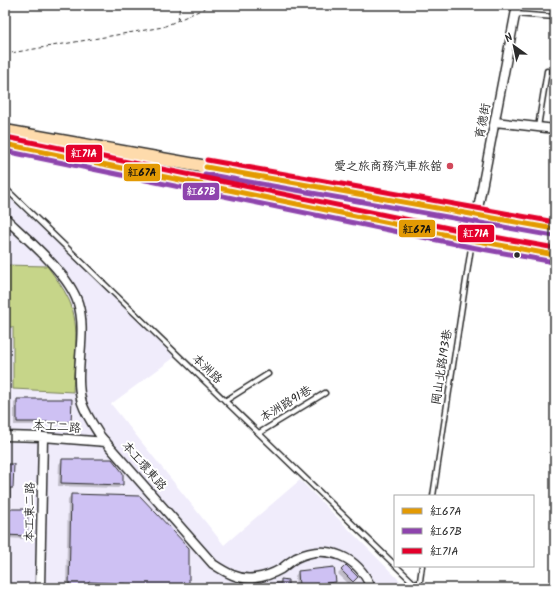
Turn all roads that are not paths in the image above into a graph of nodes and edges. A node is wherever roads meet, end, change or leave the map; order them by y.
1 (517, 5) edge
2 (515, 14) junction
3 (555, 17) edge
4 (547, 71) dead end
5 (495, 122) junction
6 (538, 127) junction
7 (555, 129) edge
8 (5, 131) edge
9 (5, 144) edge
10 (5, 188) edge
11 (477, 215) junction
12 (5, 218) edge
13 (555, 229) edge
14 (472, 240) junction
15 (555, 255) edge
16 (268, 374) dead end
17 (325, 393) dead end
18 (225, 400) junction
19 (259, 433) junction
20 (5, 436) edge
21 (43, 437) junction
22 (106, 442) junction
23 (433, 495) edge
24 (394, 563) edge
25 (398, 567) edge
26 (422, 567) edge
27 (40, 588) edge
28 (371, 588) edge
29 (419, 588) edge

1 - 2 street, 育德街
2 - 3 lane
2 - 5 street, 育德街
4 - 6 lane
5 - 6 street
5 - 11 street, 育德街
6 - 7 street
8 - 11 main road
9 - 14 main road
10 - 18 lane, 本洲路
11 - 13 main road
11 - 14 street, 育德街
12 - 22 street, 本工環東路
14 - 15 main road
14 - 23 lane, 岡山北路193巷
16 - 18 lane
17 - 19 lane, 本洲路91巷
18 - 19 lane, 本洲路
19 - 24 lane, 本洲路
20 - 21 street, 本工二路
21 - 22 street, 本工二路
21 - 27 street, 本工東二路
22 - 28 street, 本工環東路
25 - 29 lane, 本洲路
26 - 29 lane

